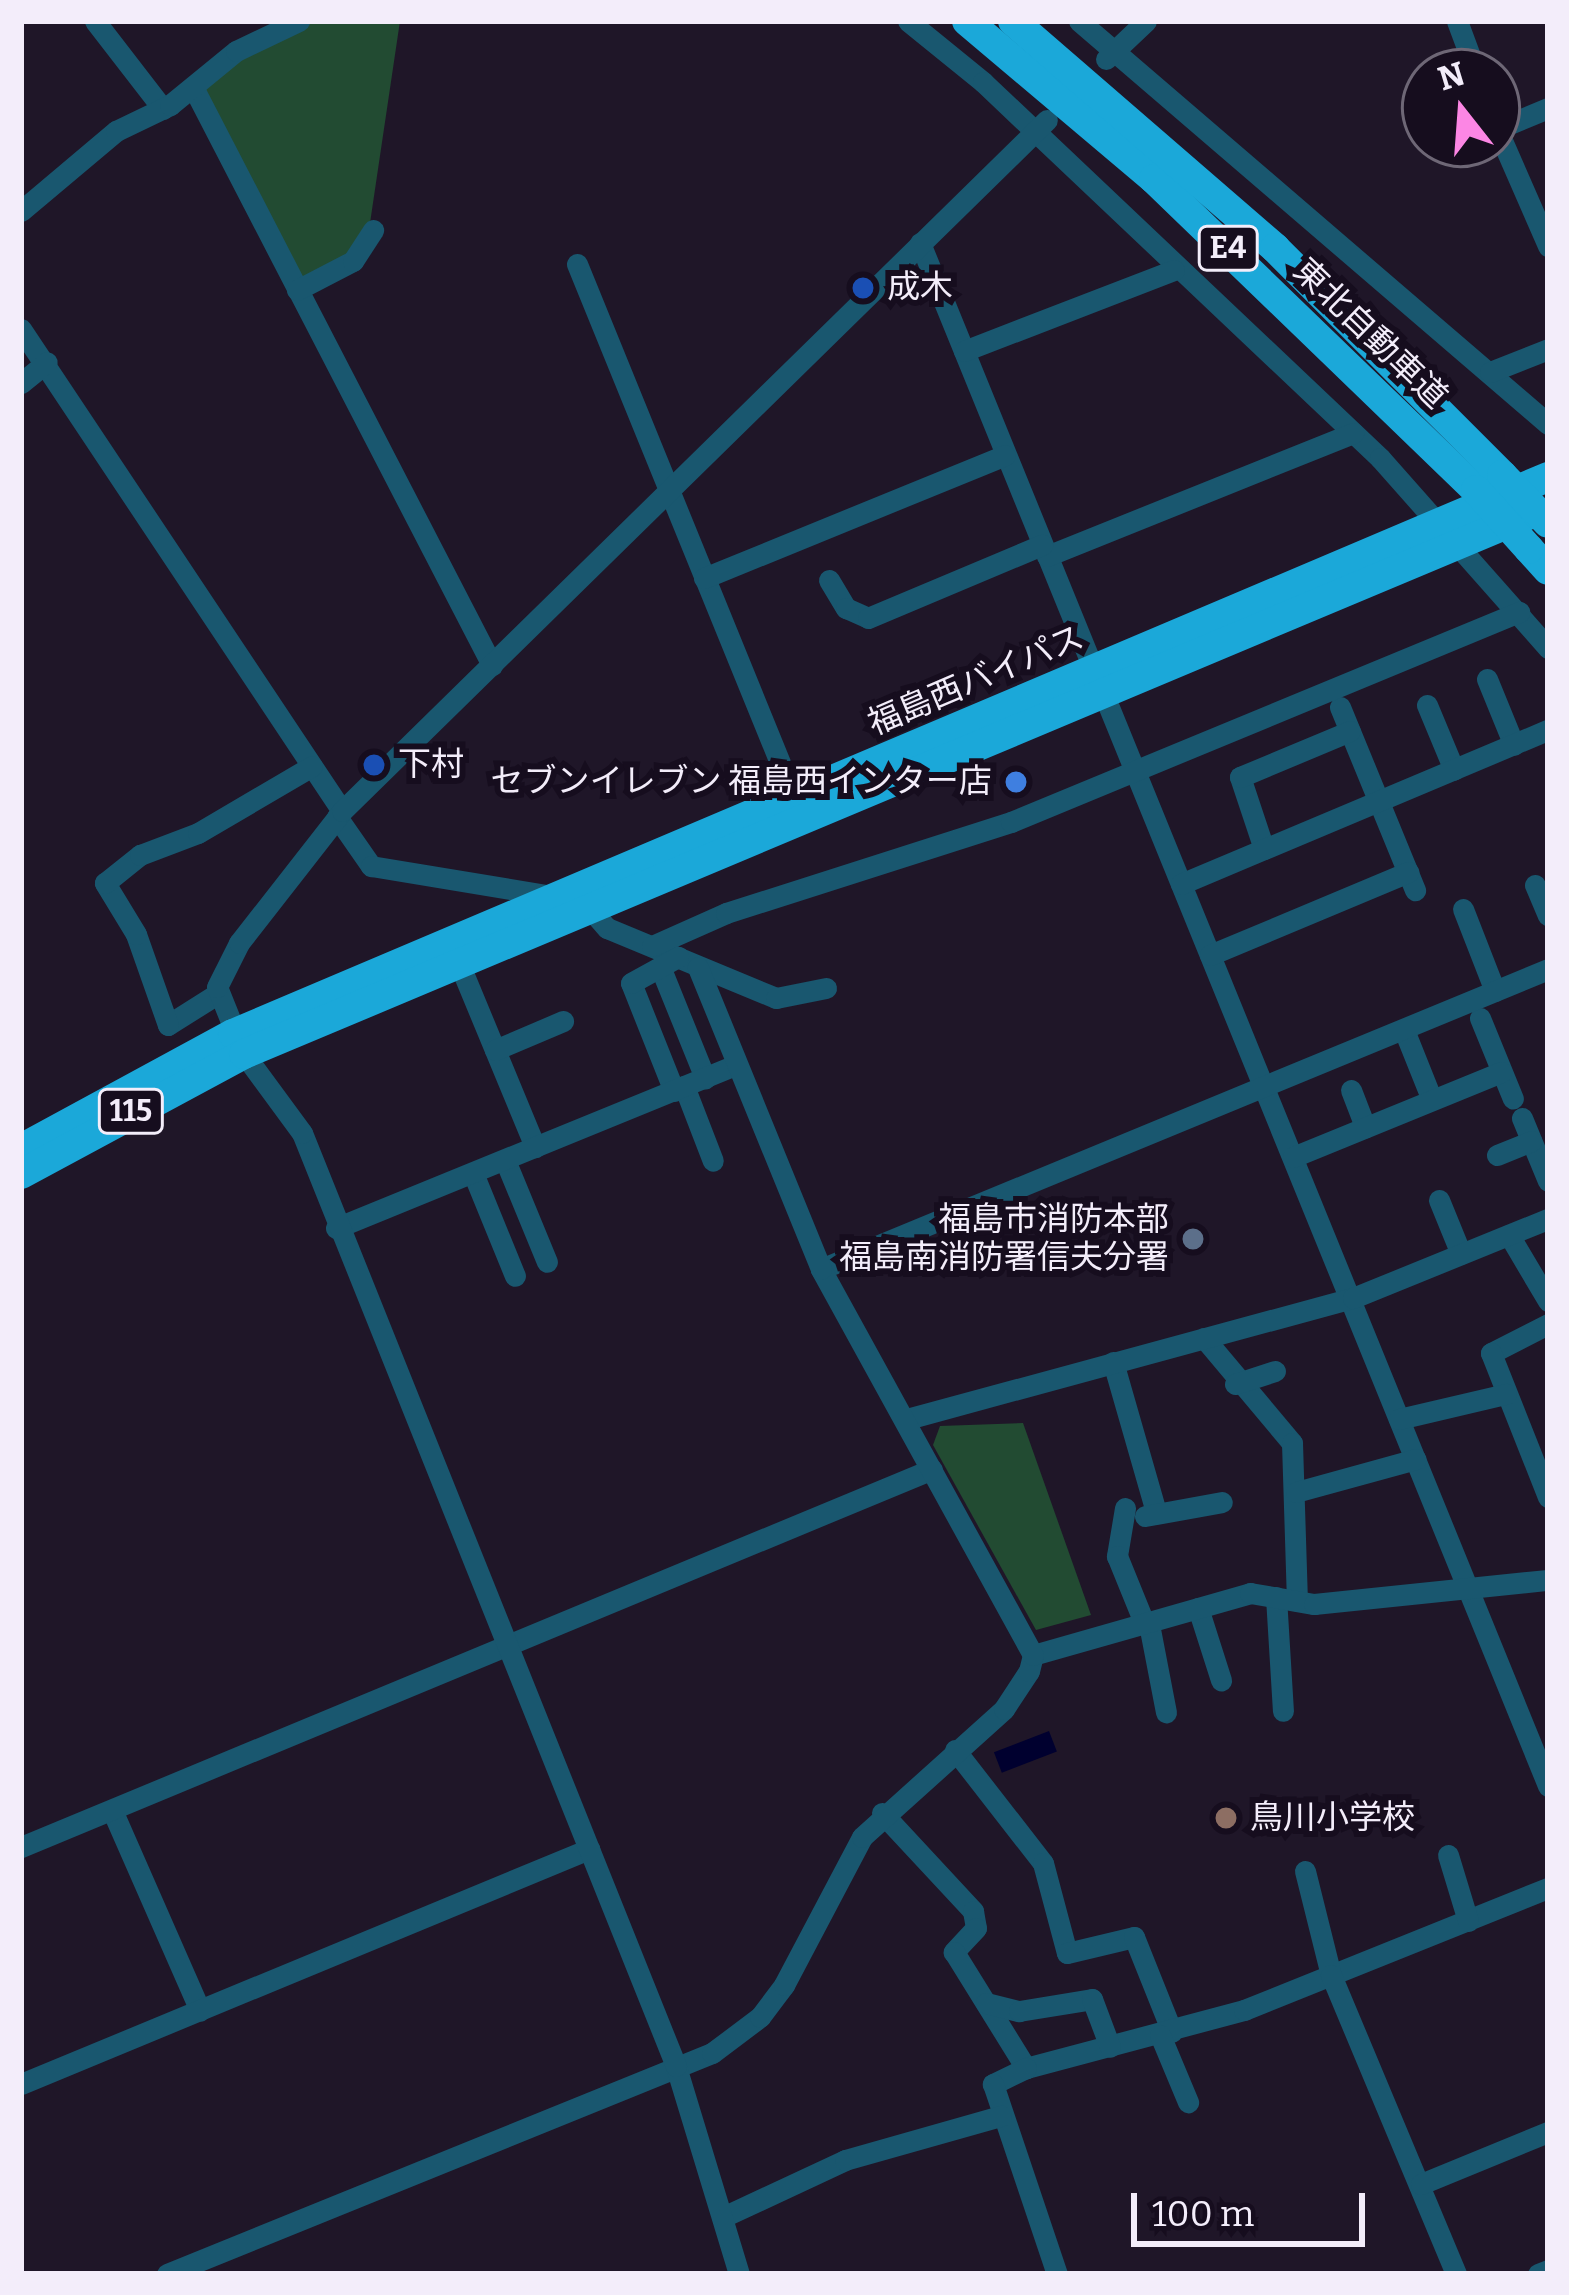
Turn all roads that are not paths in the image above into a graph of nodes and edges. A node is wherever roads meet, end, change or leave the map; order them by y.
1 (95, 21) edge
2 (298, 21) edge
3 (908, 21) edge
4 (967, 21) edge
5 (1013, 21) edge
6 (1079, 21) edge
7 (1146, 21) edge
8 (1110, 55) junction
9 (193, 87) junction
10 (1548, 108) edge
11 (163, 109) junction
12 (1041, 126) junction
13 (21, 211) edge
14 (374, 230) dead end
15 (920, 243) junction
16 (1548, 246) edge
17 (577, 264) dead end
18 (1174, 270) junction
19 (297, 290) junction
20 (21, 329) edge
21 (1548, 349) edge
22 (964, 351) junction
23 (47, 362) junction
24 (1490, 372) junction
25 (21, 383) edge
26 (1548, 424) edge
27 (1353, 434) junction
28 (1005, 455) junction
29 (1511, 477) edge
30 (673, 488) junction
31 (1548, 494) edge
32 (1548, 507) edge
33 (1548, 523) edge
34 (1452, 533) junction
35 (1044, 550) junction
36 (1539, 559) edge
37 (704, 578) junction
38 (829, 580) dead end
39 (1519, 612) junction
40 (1548, 648) edge
41 (491, 665) junction
42 (1487, 679) dead end
43 (1098, 683) junction
44 (1426, 705) dead end
45 (1340, 707) dead end
46 (1548, 730) edge
47 (1350, 731) junction
48 (1514, 745) junction
49 (312, 766) junction
50 (1134, 770) junction
51 (1454, 770) junction
52 (794, 797) junction
53 (1380, 801) junction
54 (340, 814) junction
55 (1264, 849) junction
56 (1181, 884) junction
57 (1535, 885) dead end
58 (553, 896) junction
59 (1463, 909) dead end
60 (592, 911) junction
61 (1548, 915) edge
62 (652, 946) junction
63 (1210, 955) junction
64 (679, 964) junction
65 (461, 968) junction
66 (1548, 969) edge
67 (826, 988) dead end
68 (1495, 991) junction
69 (218, 994) junction
70 (1480, 1018) dead end
71 (563, 1021) dead end
72 (1404, 1030) junction
73 (239, 1044) junction
74 (495, 1050) junction
75 (735, 1065) junction
76 (1502, 1072) junction
77 (688, 1085) junction
78 (1264, 1086) junction
79 (1351, 1090) dead end
80 (1432, 1100) junction
81 (1365, 1127) junction
82 (1532, 1141) junction
83 (535, 1148) junction
84 (21, 1149) edge
85 (1497, 1155) dead end
86 (1293, 1156) junction
87 (505, 1160) junction
88 (713, 1161) dead end
89 (473, 1173) junction
90 (21, 1174) edge
91 (1548, 1181) edge
92 (1439, 1200) dead end
93 (1548, 1219) edge
94 (336, 1228) junction
95 (1508, 1235) junction
96 (1461, 1255) junction
97 (547, 1262) dead end
98 (821, 1269) junction
99 (515, 1276) dead end
100 (1354, 1298) junction
101 (1548, 1300) edge
102 (1548, 1324) edge
103 (1204, 1338) junction
104 (1113, 1362) junction
105 (1275, 1371) dead end
106 (1235, 1384) junction
107 (1507, 1394) junction
108 (907, 1419) junction
109 (1399, 1419) junction
110 (1416, 1459) junction
111 (1540, 1460) edge
112 (932, 1469) junction
113 (1296, 1492) junction
114 (1548, 1497) edge
115 (1222, 1502) dead end
116 (1156, 1512) junction
117 (1548, 1580) edge
118 (1470, 1594) junction
119 (1286, 1599) junction
120 (1198, 1608) junction
121 (1147, 1624) junction
122 (508, 1644) junction
123 (1034, 1655) junction
124 (1222, 1680) dead end
125 (1283, 1711) dead end
126 (1166, 1712) dead end
127 (955, 1750) junction
128 (1548, 1786) edge
129 (112, 1810) junction
130 (882, 1814) junction
131 (21, 1847) edge
132 (589, 1849) junction
133 (1448, 1855) dead end
134 (1305, 1871) dead end
135 (1548, 1888) edge
136 (1468, 1921) junction
137 (1331, 1976) junction
138 (984, 2003) junction
139 (200, 2010) junction
140 (1166, 2033) junction
141 (1110, 2047) junction
142 (676, 2066) junction
143 (1026, 2068) junction
144 (21, 2084) edge
145 (1189, 2102) dead end
146 (1001, 2116) junction
147 (1548, 2132) edge
148 (1421, 2184) junction
149 (722, 2217) junction
150 (1548, 2270) edge
151 (167, 2274) edge
152 (739, 2274) edge
153 (1057, 2274) edge
154 (1456, 2274) edge
155 (1538, 2274) edge

1 - 11 street
2 - 9 street
3 - 12 street
4 - 29 highway, 東北自動車道 / E4
5 - 29 highway, 東北自動車道 / E4
6 - 8 street
7 - 8 street
8 - 24 street
9 - 11 street
9 - 19 street
10 - 16 street
11 - 13 street
12 - 15 street
12 - 18 street
14 - 19 street
15 - 22 street
15 - 30 street
17 - 30 street
18 - 22 street
18 - 27 street
19 - 41 street
20 - 23 street
21 - 24 street
22 - 28 street
23 - 25 street
23 - 49 street
24 - 26 street
27 - 34 street
27 - 35 street
28 - 35 street
28 - 37 street
29 - 31 highway
29 - 33 highway, 東北自動車道 / E4, bridge
29 - 34 highway, 福島西バイパス / 115
29 - 36 highway, 東北自動車道 / E4, bridge
30 - 37 street
30 - 41 street
32 - 34 highway, 福島西バイパス / 115
34 - 39 street
34 - 43 highway, 福島西バイパス / 115
35 - 38 street
35 - 43 street
37 - 52 street
39 - 40 street
39 - 50 street
41 - 54 street
42 - 48 street
43 - 50 street
43 - 52 highway, 福島西バイパス / 115
43 - 60 highway, 福島西バイパス / 115
44 - 51 street
45 - 47 street
46 - 48 street
47 - 53 street
47 - 55 street
48 - 51 street
49 - 54 street
49 - 69 street
50 - 56 street
50 - 62 street
51 - 53 street
52 - 58 highway, 福島西バイパス / 115
53 - 55 street
53 - 63 street
54 - 58 street
54 - 69 street
55 - 56 street
56 - 63 street
57 - 61 street
58 - 73 highway, 福島西バイパス / 115
59 - 68 street
60 - 62 street
60 - 65 highway, 福島西バイパス / 115
62 - 64 street
63 - 78 street
64 - 67 street
64 - 75 street
64 - 77 street
64 - 77 street
65 - 73 highway, 福島西バイパス / 115
65 - 74 street
66 - 68 street
68 - 72 street
69 - 73 street
70 - 76 street
71 - 74 street
72 - 78 street
72 - 80 street
73 - 84 highway, 115
73 - 90 highway, 115
73 - 94 street
74 - 83 street
75 - 77 street
75 - 98 street
76 - 80 street
76 - 82 street
77 - 83 street
77 - 88 street
78 - 86 street
78 - 98 street
79 - 81 street
80 - 81 street
81 - 86 street
82 - 85 street
82 - 91 street
83 - 87 street
86 - 100 street
87 - 89 street
87 - 97 street
89 - 94 street
89 - 99 street
92 - 96 street
93 - 95 street
94 - 122 street
95 - 96 street
95 - 101 street
96 - 100 street
98 - 108 street
100 - 103 street
100 - 109 street
102 - 107 street
103 - 104 street
103 - 106 street
104 - 108 street
104 - 116 street
105 - 106 street
106 - 113 street
107 - 109 street
107 - 111 street
108 - 112 street
109 - 110 street
110 - 113 street
110 - 118 street
111 - 114 street
112 - 122 street
112 - 123 street
113 - 119 street
115 - 116 street
116 - 121 street
117 - 118 street
118 - 119 street
118 - 128 street
119 - 120 street
119 - 125 street
120 - 121 street
120 - 124 street
121 - 123 street
121 - 126 street
122 - 129 street
122 - 132 street
123 - 127 street
127 - 130 street
127 - 140 street
129 - 131 street
129 - 139 street
130 - 138 street
130 - 142 street
132 - 139 street
132 - 142 street
133 - 136 street
134 - 137 street
135 - 136 street
136 - 137 street
137 - 140 street
137 - 148 street
138 - 141 street
138 - 143 street
139 - 144 street
140 - 141 street
140 - 145 street
141 - 143 street
142 - 149 street
142 - 151 street
143 - 146 street
146 - 149 street
146 - 153 street
147 - 148 street
148 - 154 street
149 - 152 street
150 - 155 street

